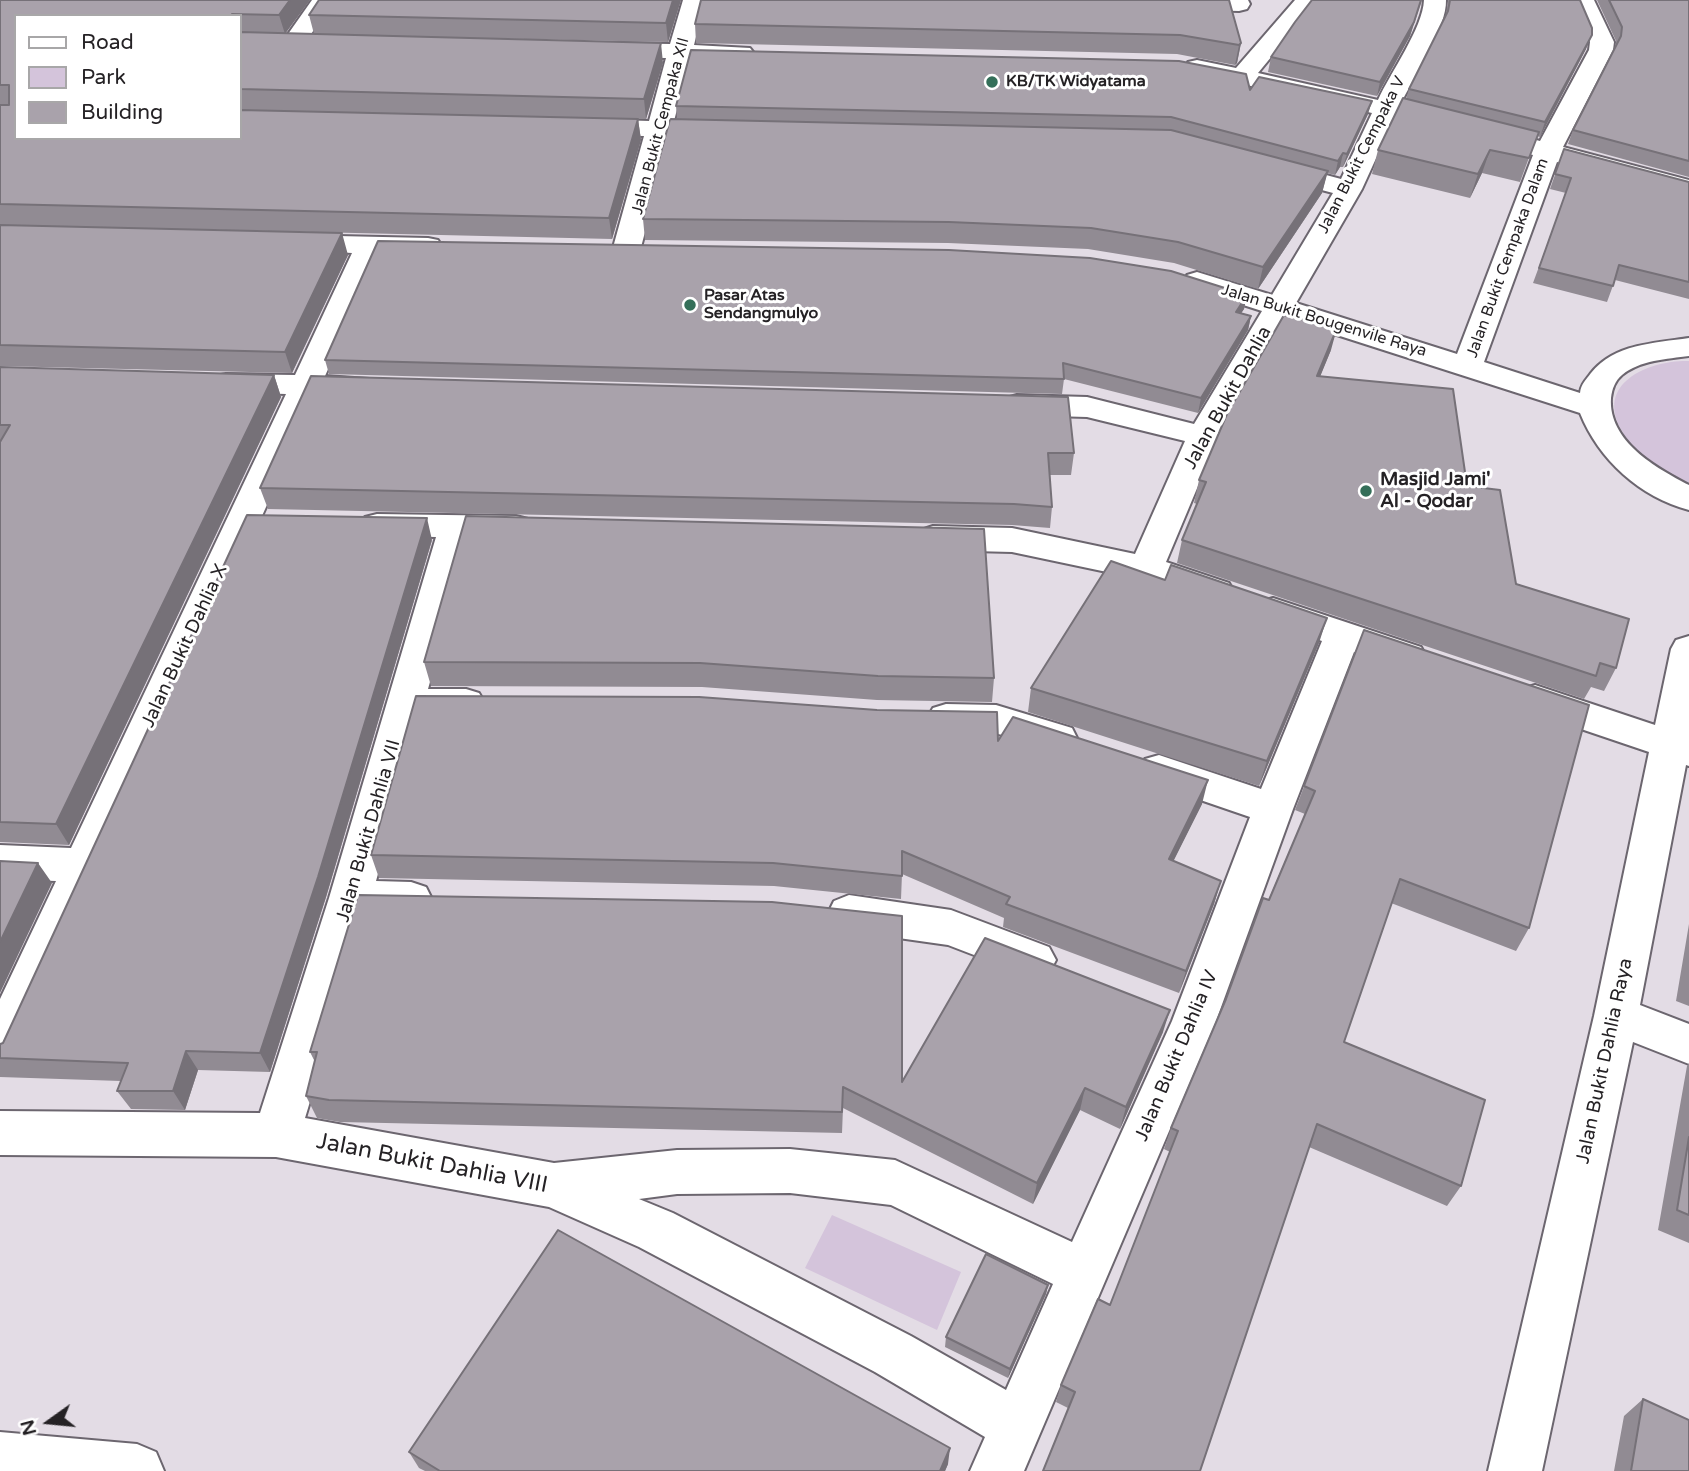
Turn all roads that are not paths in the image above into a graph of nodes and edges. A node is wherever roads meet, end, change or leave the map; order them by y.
1 (323, 0) edge
2 (694, 0) edge
3 (1102, 0) edge
4 (1307, 0) edge
5 (1435, 0) edge
6 (1583, 0) edge
7 (1239, 18) edge
8 (266, 44) edge
9 (293, 44) junction
10 (321, 45) edge
11 (584, 50) edge
12 (682, 52) junction
13 (761, 54) edge
14 (1177, 64) edge
15 (1242, 75) junction
16 (1386, 109) junction
17 (568, 127) edge
18 (660, 129) junction
19 (740, 131) edge
20 (1548, 151) junction
21 (1246, 162) edge
22 (1689, 188) edge
23 (1349, 189) junction
24 (261, 242) edge
25 (370, 245) junction
26 (451, 247) edge
27 (627, 251) edge
28 (1174, 275) edge
29 (1279, 306) junction
30 (1689, 347) edge
31 (1468, 365) junction
32 (195, 382) edge
33 (307, 385) junction
34 (391, 387) edge
35 (990, 404) edge
36 (1593, 407) junction
37 (1203, 436) junction
38 (1689, 499) edge
39 (241, 523) junction
40 (281, 524) edge
41 (348, 524) edge
42 (456, 526) junction
43 (553, 528) edge
44 (901, 537) edge
45 (1146, 568) junction
46 (1343, 634) junction
47 (1689, 649) edge
48 (1434, 665) edge
49 (1500, 687) edge
50 (405, 703) junction
51 (500, 703) edge
52 (916, 718) edge
53 (1088, 748) edge
54 (1679, 748) edge
55 (1128, 760) edge
56 (1273, 809) junction
57 (0, 862) edge
58 (85, 864) junction
59 (350, 898) junction
60 (447, 900) edge
61 (812, 909) edge
62 (1066, 972) edge
63 (1616, 1016) junction
64 (1689, 1044) edge
65 (0, 1047) edge
66 (0, 1133) edge
67 (276, 1135) junction
68 (553, 1185) junction
69 (1084, 1273) junction
70 (1016, 1425) junction
71 (0, 1458) edge
72 (137, 1471) edge
73 (997, 1471) edge
74 (1515, 1471) edge

1 - 9 street
2 - 12 street, Jalan Bukit Cempaka XII
3 - 7 street
4 - 15 street
5 - 16 street, Jalan Bukit Cempaka V
6 - 20 street, Jalan Bukit Cempaka Dalam
7 - 15 street
8 - 9 street
9 - 10 street
11 - 12 street
12 - 13 street
12 - 18 street, Jalan Bukit Cempaka XII
14 - 15 street
15 - 16 street
16 - 20 street
16 - 23 street, Jalan Bukit Cempaka V
17 - 18 street
18 - 19 street
18 - 27 street, Jalan Bukit Cempaka XII
20 - 22 street
20 - 31 street, Jalan Bukit Cempaka Dalam
21 - 23 street
23 - 29 street, Jalan Bukit Cempaka V
24 - 25 street
25 - 26 street
25 - 33 street, Jalan Bukit Dahlia X
28 - 29 street, Jalan Bukit Bougenvile Raya
29 - 31 street, Jalan Bukit Bougenvile Raya
29 - 37 street, Jalan Bukit Dahlia
30 - 36 street
31 - 36 street, Jalan Bukit Bougenvile Raya
32 - 33 street
33 - 34 street
33 - 39 street, Jalan Bukit Dahlia X
35 - 37 street
36 - 38 street
37 - 45 street, Jalan Bukit Dahlia
39 - 40 street
39 - 58 street, Jalan Bukit Dahlia X
41 - 42 street
42 - 43 street
42 - 50 street, Jalan Bukit Dahlia VII
44 - 45 street
45 - 46 street
46 - 48 street
46 - 56 street, Jalan Bukit Dahlia IV
47 - 54 street, Jalan Bukit Dahlia Raya
49 - 54 street
50 - 51 street
50 - 59 street, Jalan Bukit Dahlia VII
52 - 53 street
54 - 63 street, Jalan Bukit Dahlia Raya
55 - 56 street
56 - 69 street, Jalan Bukit Dahlia IV
57 - 58 street
58 - 65 street, Jalan Bukit Dahlia X
59 - 60 street
59 - 67 street, Jalan Bukit Dahlia VII
61 - 62 street
63 - 64 street
63 - 74 street, Jalan Bukit Dahlia Raya
66 - 67 street, Jalan Bukit Dahlia VIII
67 - 68 street, Jalan Bukit Dahlia VIII
68 - 69 street
68 - 70 street, Jalan Bukit Dahlia VIII
69 - 70 street, Jalan Bukit Dahlia IV
70 - 73 street, Jalan Bukit Dahlia IV
71 - 72 street

